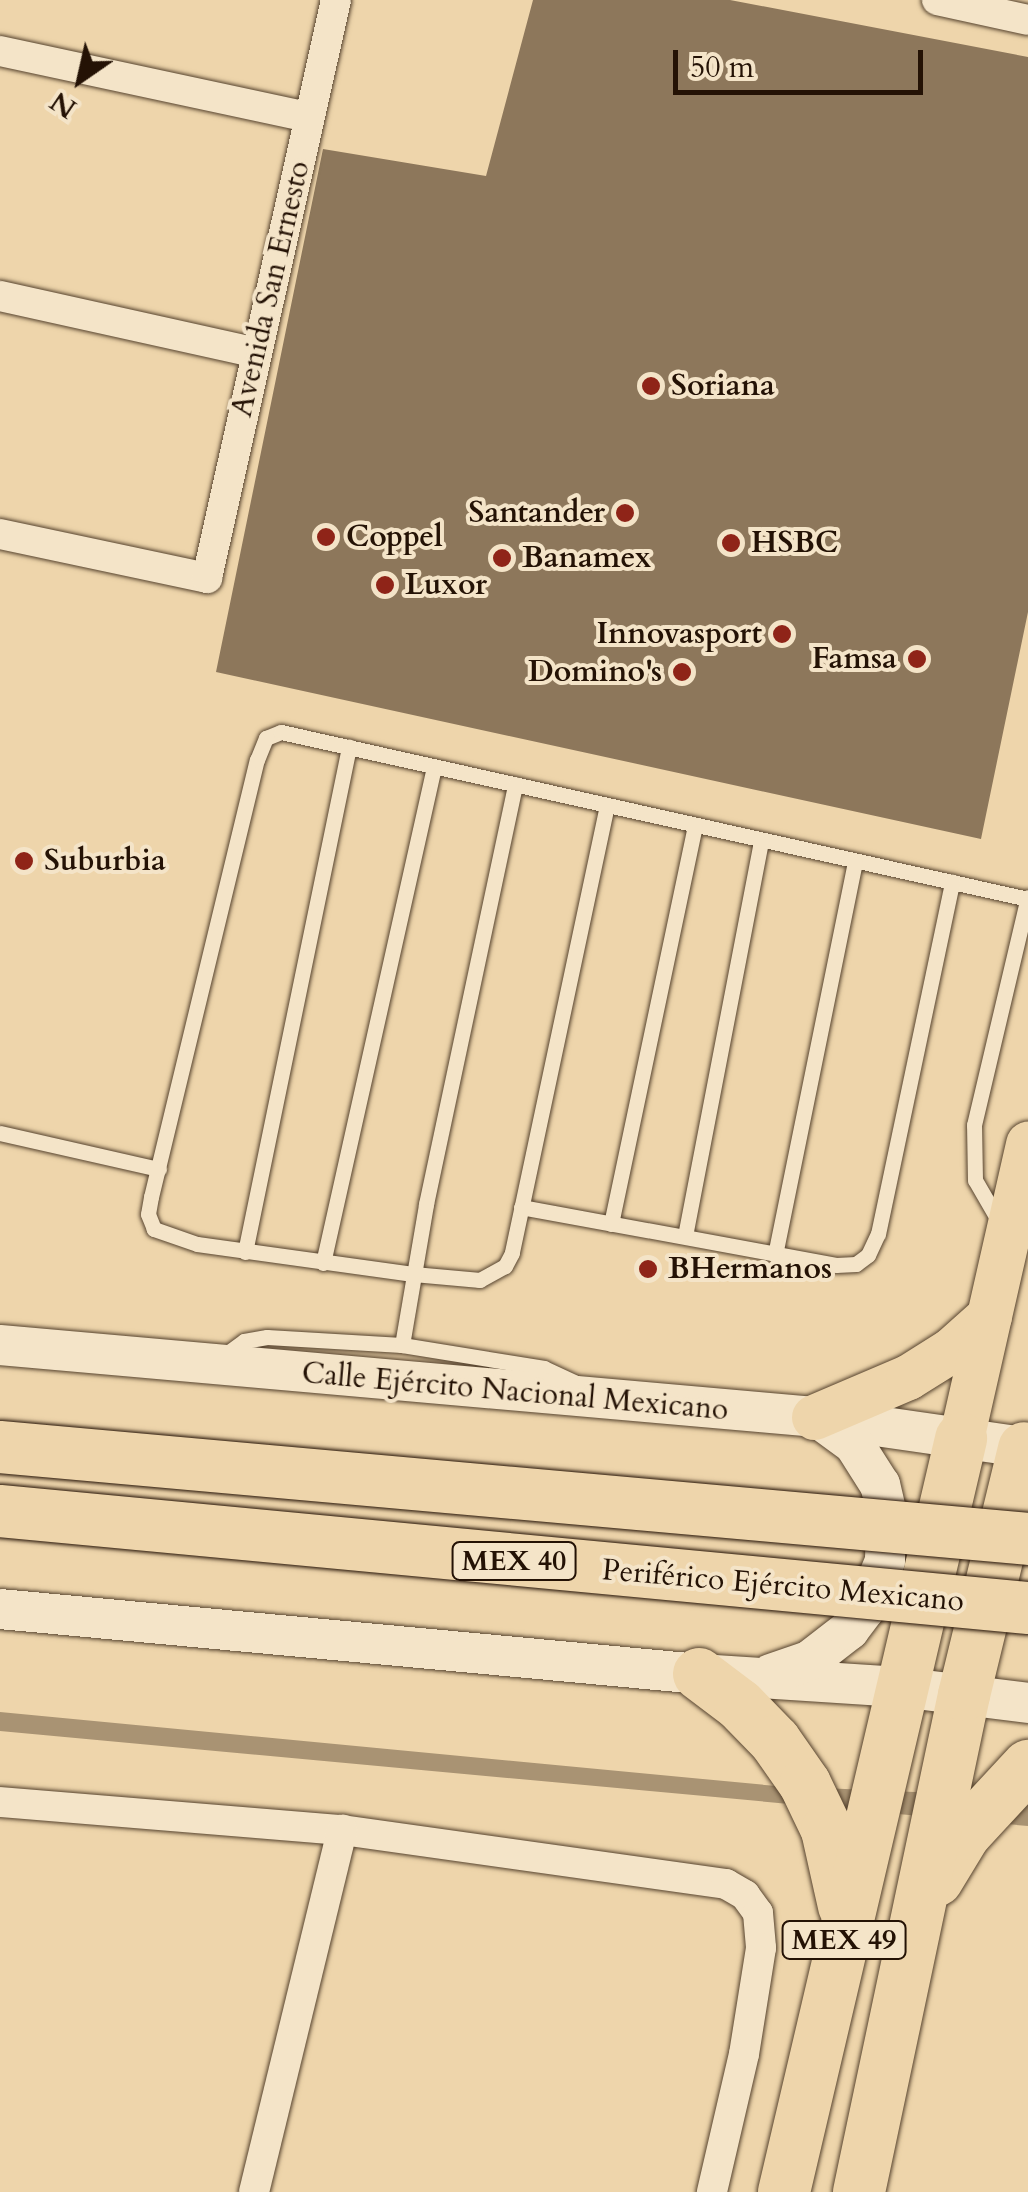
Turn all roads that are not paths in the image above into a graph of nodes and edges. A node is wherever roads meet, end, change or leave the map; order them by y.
1 (336, 0) edge
2 (937, 0) edge
3 (1028, 20) edge
4 (0, 51) edge
5 (309, 117) junction
6 (0, 296) edge
7 (257, 352) junction
8 (0, 534) edge
9 (348, 747) junction
10 (434, 766) junction
11 (515, 784) junction
12 (607, 806) junction
13 (695, 825) junction
14 (762, 840) junction
15 (855, 860) junction
16 (952, 882) junction
17 (1028, 899) edge
18 (0, 1133) edge
19 (1028, 1144) edge
20 (159, 1169) junction
21 (521, 1207) junction
22 (611, 1224) junction
23 (685, 1236) junction
24 (1007, 1236) junction
25 (245, 1252) junction
26 (775, 1254) junction
27 (323, 1263) junction
28 (413, 1274) junction
29 (989, 1316) junction
30 (0, 1346) edge
31 (402, 1346) junction
32 (212, 1364) junction
33 (596, 1399) junction
34 (814, 1417) junction
35 (961, 1439) junction
36 (1027, 1442) edge
37 (0, 1448) edge
38 (0, 1512) edge
39 (1028, 1539) edge
40 (1028, 1608) edge
41 (0, 1609) edge
42 (699, 1674) junction
43 (762, 1676) junction
44 (900, 1688) junction
45 (964, 1695) junction
46 (1028, 1703) edge
47 (1028, 1766) edge
48 (0, 1802) edge
49 (342, 1830) junction
50 (920, 1917) junction
51 (847, 1930) junction
52 (254, 2192) edge
53 (712, 2192) edge
54 (784, 2192) edge
55 (859, 2192) edge

1 - 5 street, Avenida San Ernesto
2 - 3 street
4 - 5 street
5 - 7 street, Avenida San Ernesto
6 - 7 street
7 - 8 street, Avenida San Ernesto
9 - 10 lane
9 - 20 lane
9 - 25 lane
10 - 11 lane
10 - 27 lane
11 - 12 lane
11 - 28 lane
12 - 13 lane
12 - 21 lane
13 - 14 lane
13 - 22 lane
14 - 15 lane
14 - 23 lane
15 - 16 lane
15 - 26 lane
16 - 17 lane
16 - 26 lane
17 - 24 lane
18 - 20 lane
19 - 24 main road
20 - 25 lane
21 - 22 lane
21 - 28 lane
22 - 23 lane
23 - 26 lane
24 - 29 main road
25 - 27 lane
27 - 28 lane
28 - 31 lane
29 - 34 main road
29 - 35 main road
30 - 32 street, Calle Ejército Nacional Mexicano
31 - 32 lane
31 - 33 lane
32 - 33 street, Calle Ejército Nacional Mexicano
33 - 34 street, Calle Ejército Nacional Mexicano
34 - 35 street, Calle Ejército Nacional Mexicano
34 - 43 street
35 - 36 street, Calle Ejército Nacional Mexicano / MEX 49
35 - 44 highway, MEX 49
36 - 45 highway, MEX 49
37 - 39 highway, MEX 40, bridge
38 - 40 highway, Periférico Ejército Mexicano / MEX 40, bridge
41 - 42 street
42 - 43 street
42 - 51 highway
43 - 44 street
44 - 45 street
44 - 51 highway, MEX 49
45 - 46 street
45 - 50 highway, MEX 49
47 - 50 highway
48 - 49 street
49 - 52 street
49 - 53 street
50 - 55 highway, MEX 49
51 - 54 highway, MEX 49

